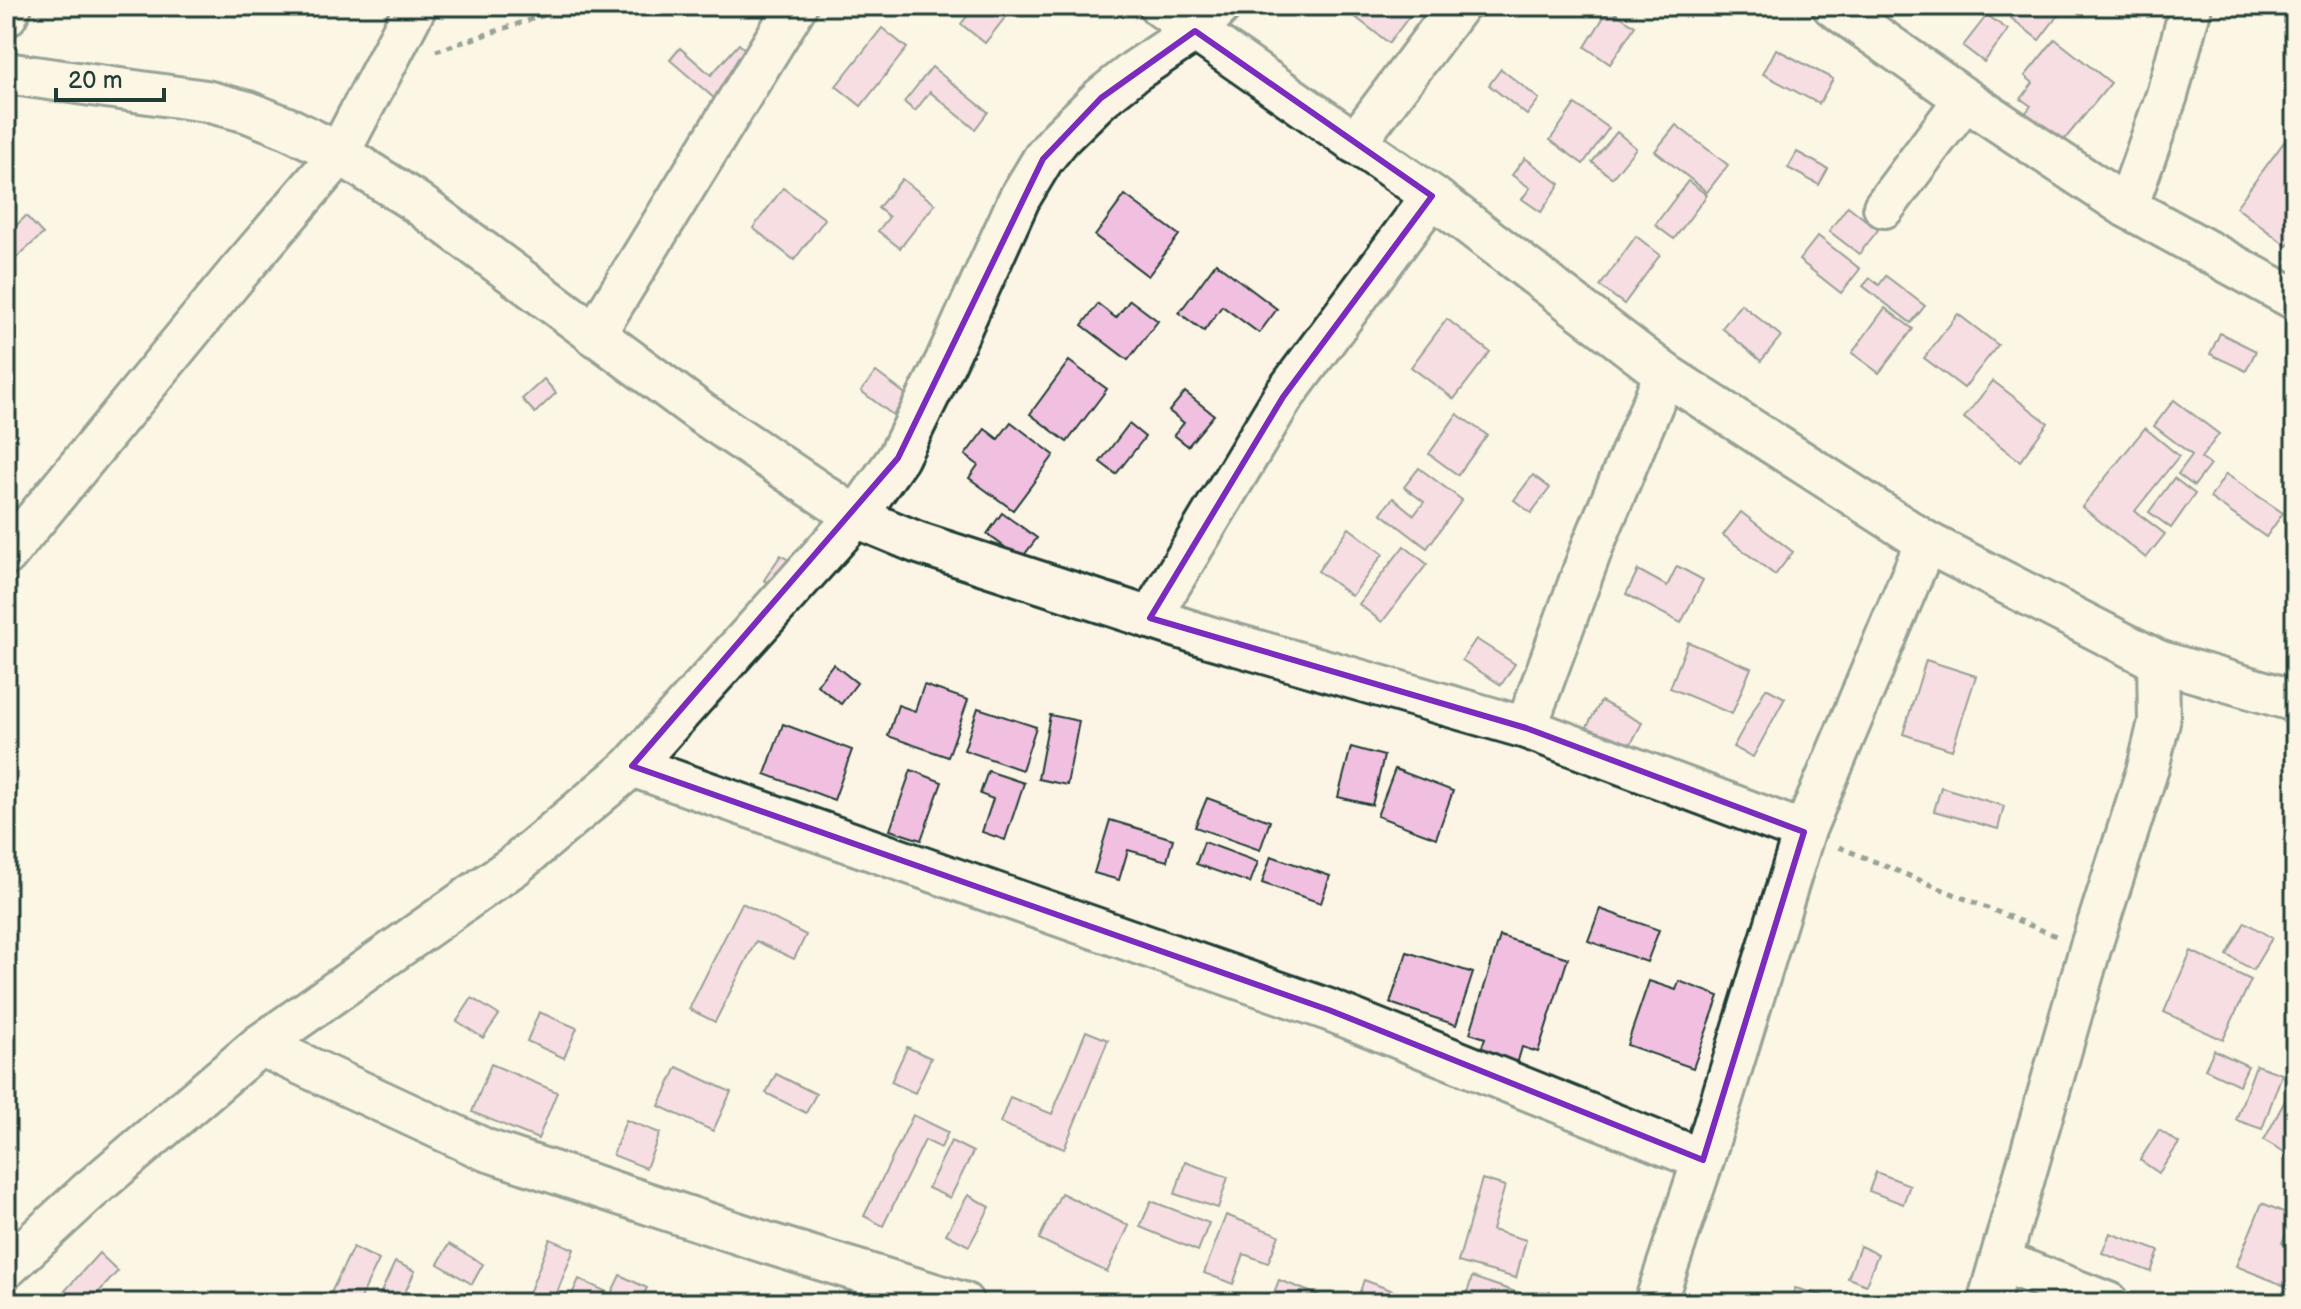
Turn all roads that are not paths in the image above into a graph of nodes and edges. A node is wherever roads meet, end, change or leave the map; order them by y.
1 (11, 6) edge
2 (416, 6) edge
3 (796, 6) edge
4 (1160, 6) edge
5 (1458, 6) edge
6 (1833, 6) edge
7 (2191, 6) edge
8 (6, 16) edge
9 (1208, 19) edge
10 (6, 73) edge
11 (1965, 99) junction
12 (1355, 143) junction
13 (339, 153) junction
14 (1432, 196) junction
15 (1884, 207) dead end
16 (2127, 207) junction
17 (2295, 299) edge
18 (594, 335) junction
19 (1665, 374) junction
20 (856, 517) junction
21 (1926, 542) junction
22 (6, 555) edge
23 (1150, 618) junction
24 (2158, 661) junction
25 (2295, 701) edge
26 (1526, 728) junction
27 (632, 766) junction
28 (1804, 832) junction
29 (260, 1045) junction
30 (1703, 1160) junction
31 (2001, 1261) junction
32 (6, 1268) edge
33 (963, 1303) edge
34 (1655, 1303) edge
35 (1988, 1303) edge
36 (2108, 1303) edge

1 - 8 street
2 - 13 street
3 - 18 street
4 - 9 street
5 - 12 street
6 - 11 street
7 - 16 street
9 - 12 street
9 - 20 street
10 - 13 street
11 - 15 street
11 - 16 street
12 - 14 street
13 - 18 street
13 - 22 street
14 - 19 street
14 - 23 street
16 - 17 street
18 - 20 street
19 - 21 street
19 - 26 street
20 - 23 street
20 - 27 street
21 - 24 street
21 - 28 street
23 - 26 street
24 - 25 street
24 - 31 street
26 - 28 street
27 - 29 street
27 - 30 street
28 - 30 street
29 - 32 street
29 - 33 street
30 - 34 street
31 - 35 street
31 - 36 street

